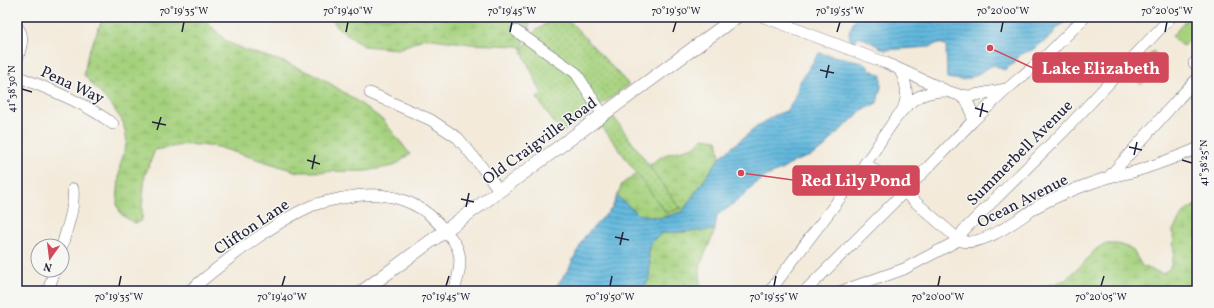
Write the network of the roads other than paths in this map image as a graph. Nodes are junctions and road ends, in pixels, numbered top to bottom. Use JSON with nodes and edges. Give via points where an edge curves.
{"nodes":[{"id":1,"x":736,"y":17,"type":"edge"},
{"id":2,"x":764,"y":17,"type":"edge"},
{"id":3,"x":1085,"y":17,"type":"edge"},
{"id":4,"x":1171,"y":17,"type":"edge"},
{"id":5,"x":17,"y":27,"type":"edge"},
{"id":6,"x":516,"y":31,"type":"dead end"},
{"id":7,"x":17,"y":60,"type":"edge"},
{"id":8,"x":899,"y":69,"type":"junction"},
{"id":9,"x":17,"y":76,"type":"edge"},
{"id":10,"x":1197,"y":78,"type":"edge"},
{"id":11,"x":1006,"y":89,"type":"junction"},
{"id":12,"x":947,"y":91,"type":"junction"},
{"id":13,"x":370,"y":93,"type":"dead end"},
{"id":14,"x":959,"y":95,"type":"junction"},
{"id":15,"x":903,"y":109,"type":"junction"},
{"id":16,"x":603,"y":114,"type":"junction"},
{"id":17,"x":972,"y":122,"type":"junction"},
{"id":18,"x":113,"y":124,"type":"dead end"},
{"id":19,"x":1197,"y":148,"type":"edge"},
{"id":20,"x":865,"y":164,"type":"junction"},
{"id":21,"x":1109,"y":177,"type":"junction"},
{"id":22,"x":73,"y":189,"type":"dead end"},
{"id":23,"x":499,"y":190,"type":"junction"},
{"id":24,"x":904,"y":192,"type":"junction"},
{"id":25,"x":445,"y":230,"type":"junction"},
{"id":26,"x":64,"y":238,"type":"edge"},
{"id":27,"x":959,"y":240,"type":"junction"},
{"id":28,"x":52,"y":278,"type":"edge"},
{"id":29,"x":873,"y":286,"type":"edge"},
{"id":30,"x":48,"y":291,"type":"edge"},
{"id":31,"x":189,"y":291,"type":"edge"},
{"id":32,"x":363,"y":291,"type":"edge"},
{"id":33,"x":454,"y":291,"type":"edge"},
{"id":34,"x":770,"y":291,"type":"edge"},
{"id":35,"x":805,"y":291,"type":"edge"},
{"id":36,"x":842,"y":291,"type":"edge"}],
"edges":[{"from":1,"to":16,"type":"street","name":"Old Craigville Road"},
{"from":2,"to":8,"type":"street"},
{"from":3,"to":11,"type":"street","via":[[1045,57]]},
{"from":4,"to":27,"type":"street","name":"Summerbell Avenue","via":[[1065,130],[963,231]]},
{"from":5,"to":7,"type":"street","via":[[22,34]]},
{"from":6,"to":16,"type":"street","via":[[576,73]]},
{"from":8,"to":12,"type":"street"},
{"from":8,"to":15,"type":"street","via":[[905,79],[906,97]]},
{"from":9,"to":18,"type":"street","name":"Pena Way","via":[[84,105]]},
{"from":10,"to":21,"type":"street"},
{"from":11,"to":14,"type":"street","via":[[970,96]]},
{"from":11,"to":17,"type":"street"},
{"from":12,"to":14,"type":"street"},
{"from":12,"to":15,"type":"street","via":[[924,94]]},
{"from":13,"to":23,"type":"street","via":[[431,120],[458,138]]},
{"from":14,"to":17,"type":"street","via":[[969,105]]},
{"from":15,"to":20,"type":"street"},
{"from":16,"to":23,"type":"street","name":"Old Craigville Road"},
{"from":17,"to":24,"type":"street"},
{"from":19,"to":21,"type":"street","name":"Ocean Avenue","via":[[1141,169]]},
{"from":20,"to":24,"type":"street"},
{"from":20,"to":34,"type":"street"},
{"from":21,"to":27,"type":"street","name":"Ocean Avenue","via":[[1062,194],[991,236],[973,242]]},
{"from":22,"to":26,"type":"street","via":[[73,207]]},
{"from":23,"to":25,"type":"street","name":"Old Craigville Road"},
{"from":24,"to":27,"type":"street"},
{"from":24,"to":35,"type":"street"},
{"from":25,"to":31,"type":"street","name":"Clifton Lane","via":[[418,207],[390,196],[365,195],[336,199],[312,205],[264,233]]},
{"from":25,"to":32,"type":"street","name":"Old Craigville Road"},
{"from":25,"to":33,"type":"street","name":"Clifton Lane","via":[[460,254],[461,263]]},
{"from":27,"to":29,"type":"street","name":"Ocean Avenue"},
{"from":28,"to":30,"type":"street"},
{"from":29,"to":36,"type":"street","name":"Ocean Avenue"}]}
